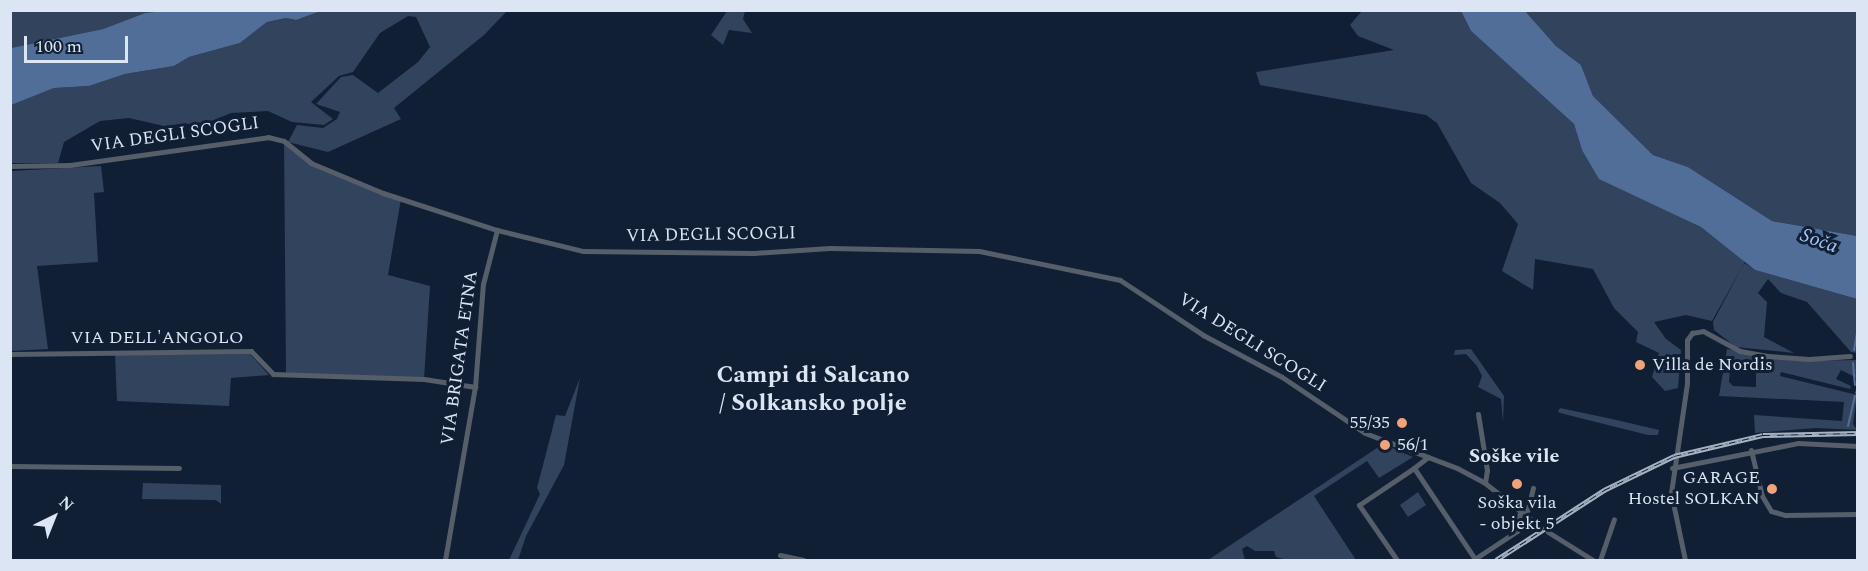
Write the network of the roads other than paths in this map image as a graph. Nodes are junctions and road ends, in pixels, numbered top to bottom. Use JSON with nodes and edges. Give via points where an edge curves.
{"nodes":[{"id":1,"x":10,"y":166,"type":"edge"},
{"id":2,"x":497,"y":230,"type":"junction"},
{"id":3,"x":10,"y":354,"type":"edge"},
{"id":4,"x":1850,"y":356,"type":"dead end"},
{"id":5,"x":475,"y":387,"type":"junction"},
{"id":6,"x":1478,"y":414,"type":"dead end"},
{"id":7,"x":1857,"y":446,"type":"edge"},
{"id":8,"x":1751,"y":450,"type":"junction"},
{"id":9,"x":1428,"y":457,"type":"junction"},
{"id":10,"x":10,"y":466,"type":"edge"},
{"id":11,"x":179,"y":468,"type":"dead end"},
{"id":12,"x":1414,"y":468,"type":"junction"},
{"id":13,"x":1672,"y":468,"type":"junction"},
{"id":14,"x":1485,"y":483,"type":"junction"},
{"id":15,"x":1533,"y":488,"type":"dead end"},
{"id":16,"x":1520,"y":512,"type":"junction"},
{"id":17,"x":1857,"y":514,"type":"edge"},
{"id":18,"x":1526,"y":516,"type":"junction"},
{"id":19,"x":1614,"y":519,"type":"dead end"},
{"id":20,"x":1538,"y":525,"type":"dead end"},
{"id":21,"x":1548,"y":532,"type":"dead end"},
{"id":22,"x":780,"y":555,"type":"dead end"},
{"id":23,"x":1474,"y":560,"type":"edge"},
{"id":24,"x":445,"y":561,"type":"edge"},
{"id":25,"x":803,"y":561,"type":"edge"},
{"id":26,"x":1397,"y":561,"type":"edge"},
{"id":27,"x":1593,"y":561,"type":"edge"},
{"id":28,"x":1600,"y":561,"type":"edge"},
{"id":29,"x":1685,"y":561,"type":"edge"}],
"edges":[{"from":1,"to":2,"type":"street","name":"VIA DEGLI SCOGLI","via":[[70,165],[268,137],[284,141],[311,163],[382,193]]},
{"from":2,"to":5,"type":"street","name":"VIA BRIGATA ETNA","via":[[483,284]]},
{"from":2,"to":9,"type":"street","name":"VIA DEGLI SCOGLI","via":[[583,251],[979,251],[1120,280],[1203,335],[1282,377],[1365,433]]},
{"from":3,"to":5,"type":"street","name":"VIA DELL'ANGOLO","via":[[251,351],[273,374],[424,379]]},
{"from":4,"to":13,"type":"street","via":[[1768,356],[1740,351],[1715,334],[1692,333],[1684,346],[1687,383]]},
{"from":5,"to":24,"type":"street","name":"VIA BRIGATA ETNA"},
{"from":6,"to":14,"type":"street","via":[[1487,470]]},
{"from":7,"to":8,"type":"street","via":[[1798,443]]},
{"from":8,"to":13,"type":"street"},
{"from":8,"to":17,"type":"street","via":[[1762,496],[1771,511],[1785,515]]},
{"from":9,"to":12,"type":"street"},
{"from":9,"to":14,"type":"street","name":"VIA DEGLI SCOGLI"},
{"from":10,"to":11,"type":"street"},
{"from":12,"to":23,"type":"street"},
{"from":12,"to":26,"type":"street","via":[[1359,505]]},
{"from":13,"to":29,"type":"street","via":[[1671,497]]},
{"from":14,"to":16,"type":"street","name":"VIA DEGLI SCOGLI"},
{"from":15,"to":18,"type":"street"},
{"from":16,"to":18,"type":"street","name":"VIA DEGLI SCOGLI"},
{"from":16,"to":23,"type":"street","via":[[1517,531]]},
{"from":18,"to":20,"type":"street","name":"VIA DEGLI SCOGLI"},
{"from":19,"to":28,"type":"street"},
{"from":21,"to":27,"type":"street"},
{"from":22,"to":25,"type":"street"}]}
